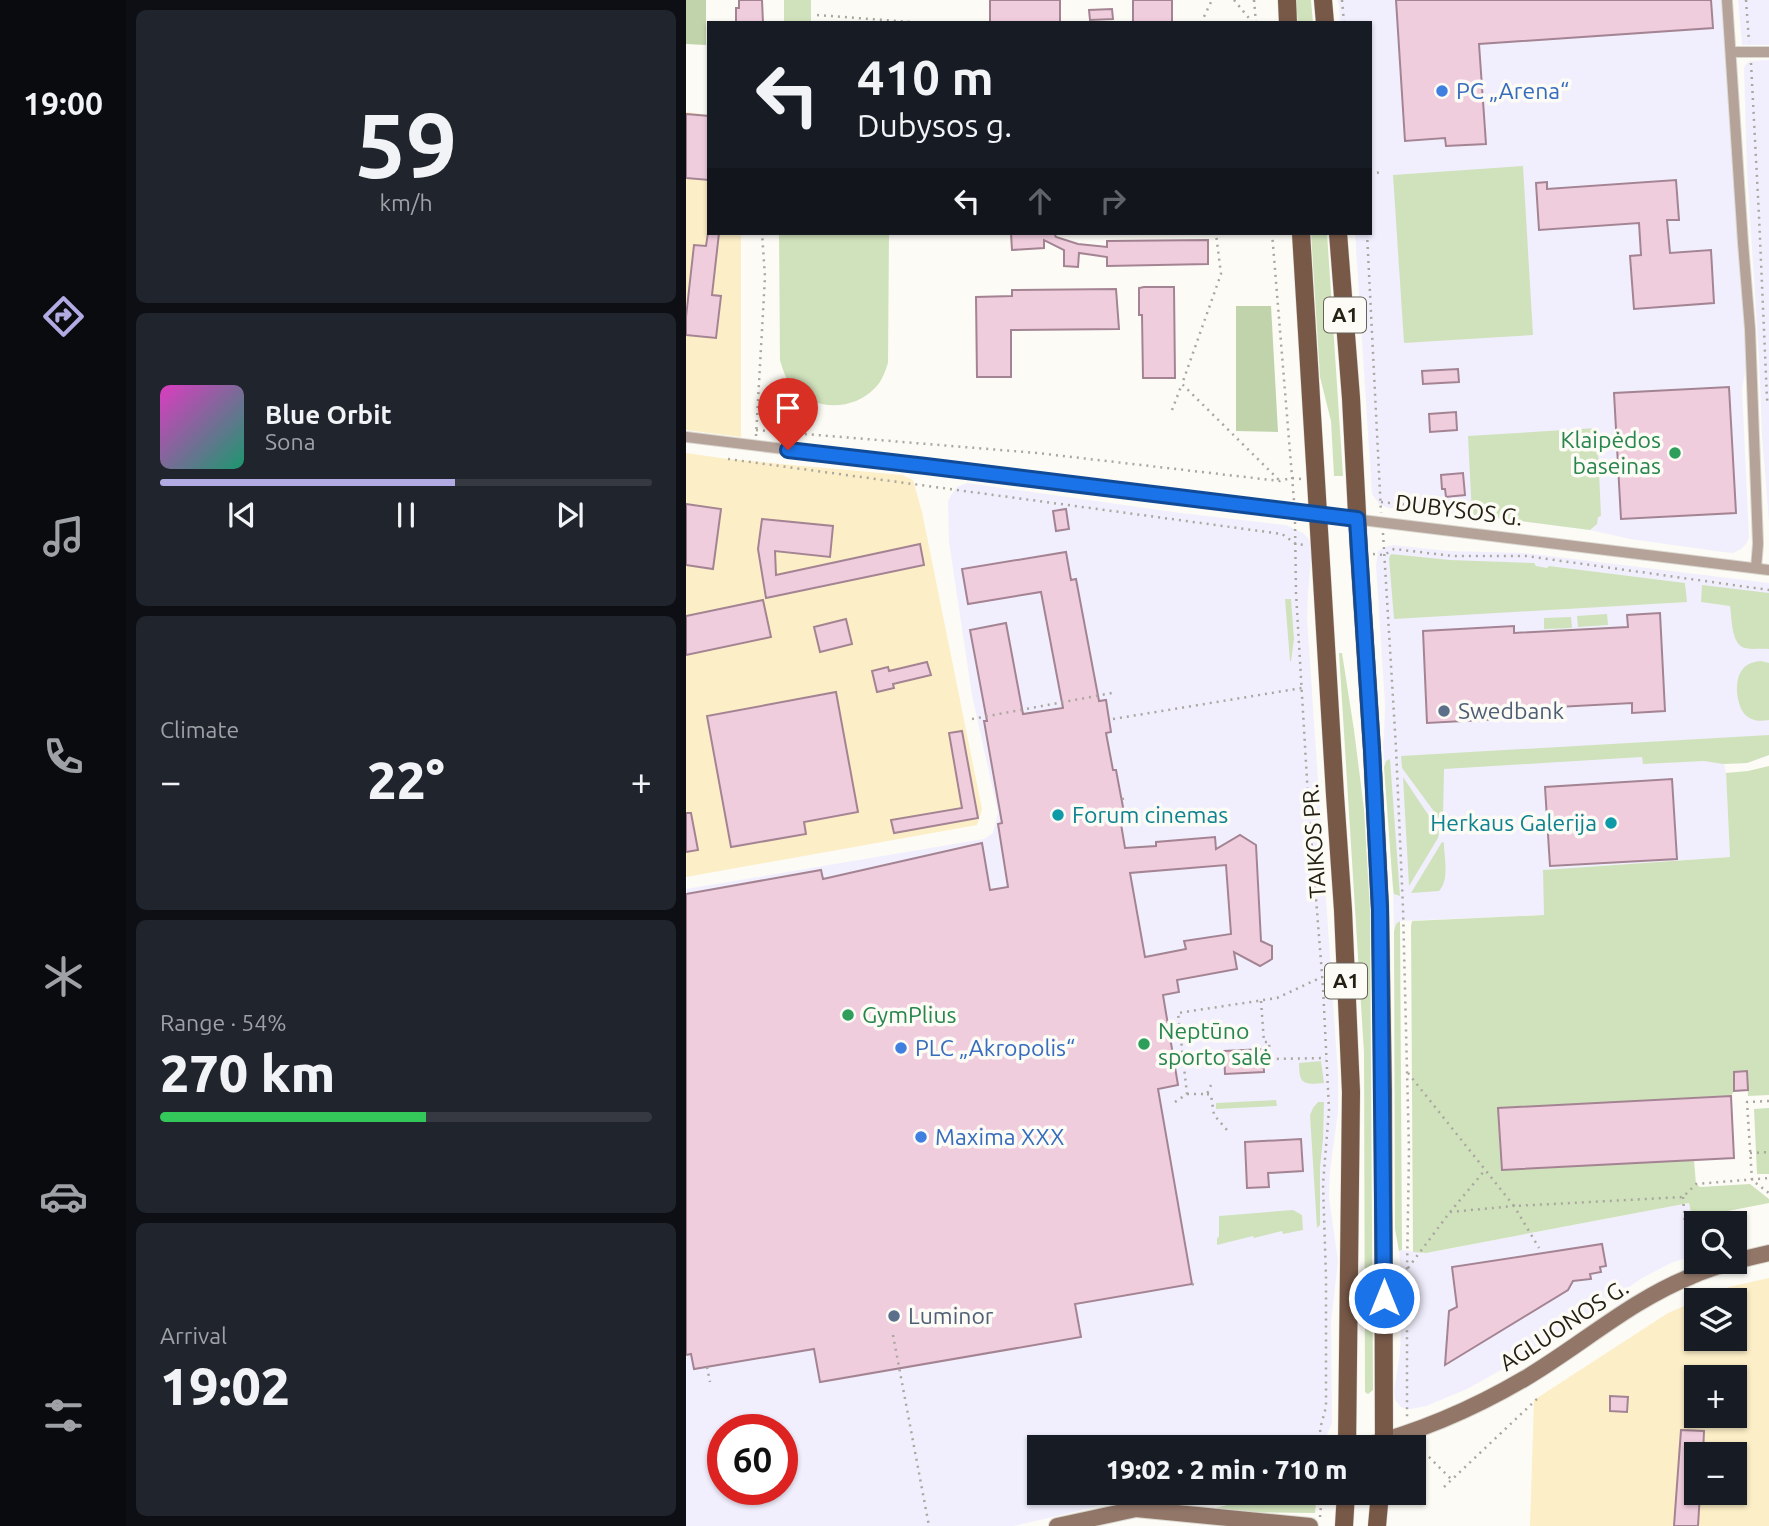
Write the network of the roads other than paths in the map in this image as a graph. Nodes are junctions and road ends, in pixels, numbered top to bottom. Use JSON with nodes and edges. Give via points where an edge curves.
{"nodes":[{"id":1,"x":1287,"y":0,"type":"edge"},
{"id":2,"x":1323,"y":0,"type":"edge"},
{"id":3,"x":1727,"y":0,"type":"edge"},
{"id":4,"x":1288,"y":21,"type":"edge"},
{"id":5,"x":1325,"y":21,"type":"edge"},
{"id":6,"x":1731,"y":52,"type":"junction"},
{"id":7,"x":1769,"y":52,"type":"edge"},
{"id":8,"x":1301,"y":235,"type":"edge"},
{"id":9,"x":1338,"y":235,"type":"edge"},
{"id":10,"x":686,"y":437,"type":"edge"},
{"id":11,"x":1319,"y":515,"type":"junction"},
{"id":12,"x":1357,"y":519,"type":"junction"},
{"id":13,"x":1756,"y":568,"type":"junction"},
{"id":14,"x":1769,"y":570,"type":"edge"},
{"id":15,"x":1769,"y":1253,"type":"edge"},
{"id":16,"x":1347,"y":1435,"type":"edge"},
{"id":17,"x":1385,"y":1435,"type":"edge"},
{"id":18,"x":1403,"y":1435,"type":"edge"},
{"id":19,"x":1147,"y":1505,"type":"edge"},
{"id":20,"x":1345,"y":1505,"type":"edge"},
{"id":21,"x":1379,"y":1505,"type":"edge"},
{"id":22,"x":1136,"y":1508,"type":"junction"},
{"id":23,"x":1057,"y":1526,"type":"edge"},
{"id":24,"x":1310,"y":1526,"type":"edge"},
{"id":25,"x":1344,"y":1526,"type":"edge"},
{"id":26,"x":1377,"y":1526,"type":"edge"}],
"edges":[{"from":1,"to":4,"type":"main road"},
{"from":2,"to":5,"type":"main road"},
{"from":3,"to":6,"type":"street"},
{"from":6,"to":7,"type":"street"},
{"from":6,"to":13,"type":"street","via":[[1750,329]]},
{"from":8,"to":11,"type":"main road","name":"TAIKOS PR.","number":"A1"},
{"from":9,"to":12,"type":"main road","number":"A1"},
{"from":10,"to":11,"type":"street","name":"DUBYSOS G."},
{"from":11,"to":12,"type":"street","name":"DUBYSOS G."},
{"from":11,"to":16,"type":"main road","name":"TAIKOS PR.","number":"A1","via":[[1351,1092]]},
{"from":12,"to":13,"type":"street","name":"DUBYSOS G."},
{"from":12,"to":17,"type":"main road","number":"A1","via":[[1380,909]]},
{"from":13,"to":14,"type":"street","name":"DUBYSOS G."},
{"from":15,"to":18,"type":"main road","name":"AGLUONOS G.","via":[[1716,1267],[1664,1289],[1522,1380]]},
{"from":19,"to":22,"type":"main road"},
{"from":20,"to":25,"type":"main road"},
{"from":21,"to":26,"type":"main road"},
{"from":22,"to":23,"type":"main road"},
{"from":22,"to":24,"type":"main road"}]}
